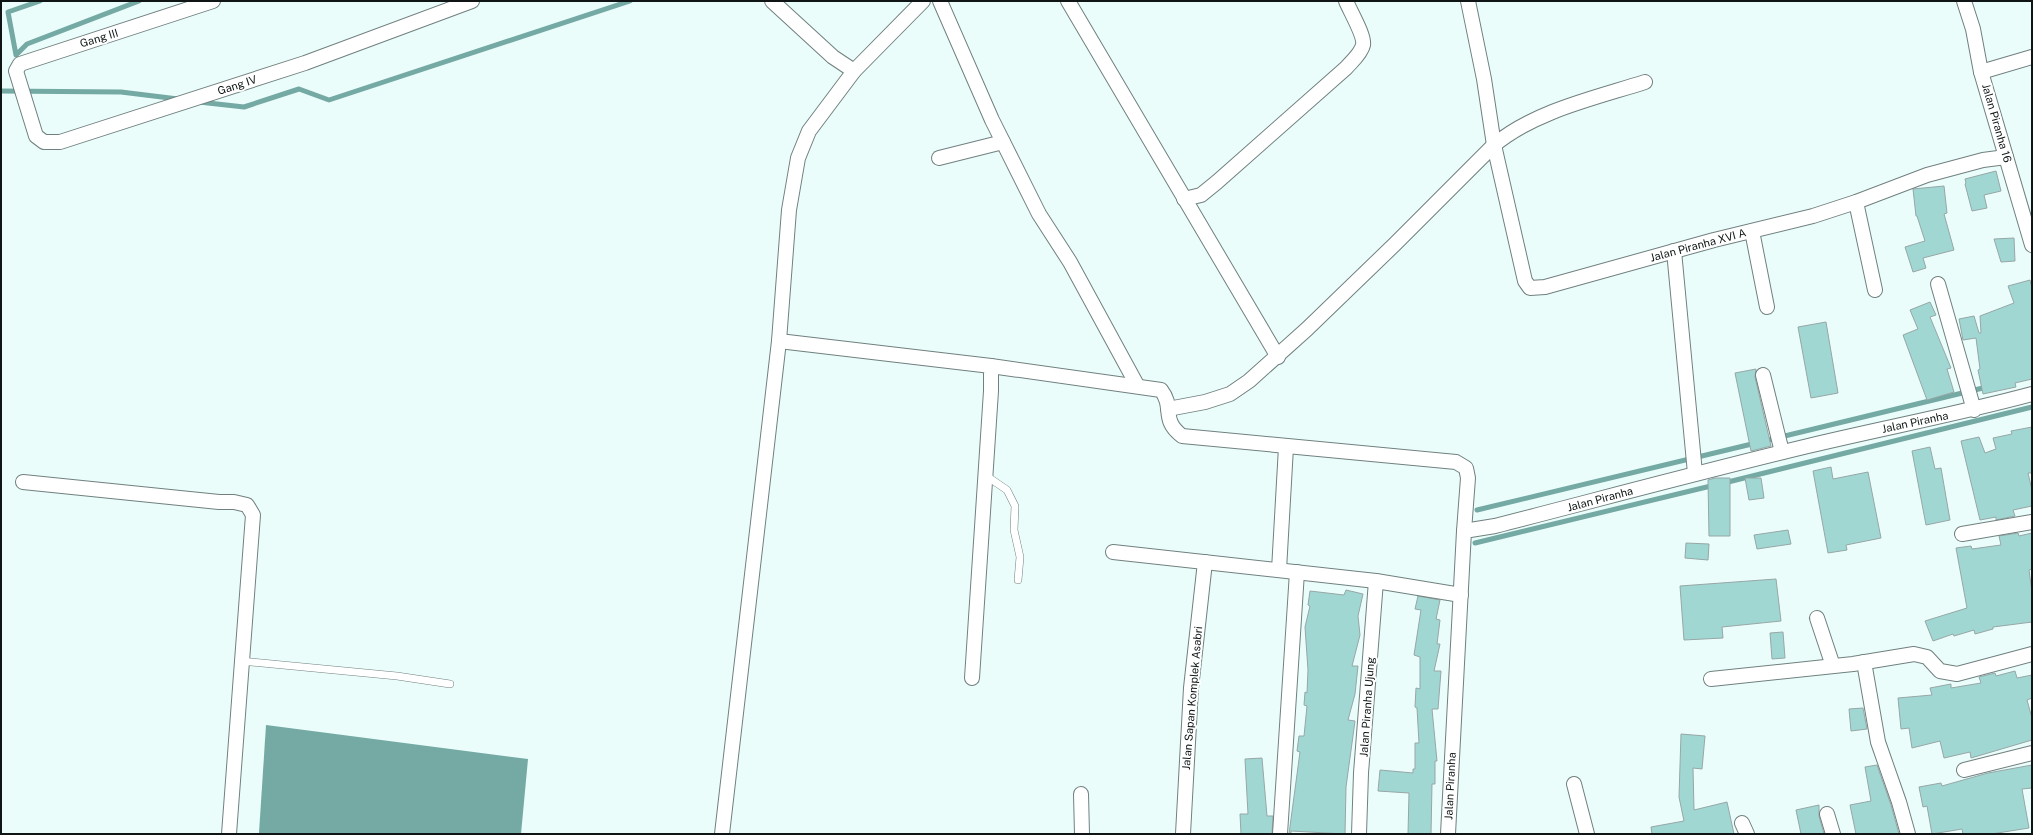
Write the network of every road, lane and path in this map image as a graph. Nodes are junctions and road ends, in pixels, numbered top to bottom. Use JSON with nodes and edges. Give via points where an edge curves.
{"nodes":[{"id":1,"x":213,"y":1,"type":"edge"},
{"id":2,"x":472,"y":1,"type":"edge"},
{"id":3,"x":772,"y":1,"type":"edge"},
{"id":4,"x":923,"y":1,"type":"edge"},
{"id":5,"x":940,"y":1,"type":"edge"},
{"id":6,"x":1068,"y":1,"type":"edge"},
{"id":7,"x":1346,"y":1,"type":"edge"},
{"id":8,"x":1468,"y":1,"type":"edge"},
{"id":9,"x":1964,"y":1,"type":"edge"},
{"id":10,"x":2032,"y":57,"type":"edge"},
{"id":11,"x":854,"y":71,"type":"junction"},
{"id":12,"x":1981,"y":72,"type":"junction"},
{"id":13,"x":1645,"y":82,"type":"dead end"},
{"id":14,"x":24,"y":100,"type":"joint"},
{"id":15,"x":1003,"y":142,"type":"junction"},
{"id":16,"x":1494,"y":145,"type":"junction"},
{"id":17,"x":2006,"y":157,"type":"junction"},
{"id":18,"x":939,"y":158,"type":"dead end"},
{"id":19,"x":1184,"y":199,"type":"junction"},
{"id":20,"x":1856,"y":202,"type":"junction"},
{"id":21,"x":1752,"y":231,"type":"junction"},
{"id":22,"x":2032,"y":245,"type":"edge"},
{"id":23,"x":1674,"y":251,"type":"junction"},
{"id":24,"x":1938,"y":284,"type":"dead end"},
{"id":25,"x":1875,"y":290,"type":"dead end"},
{"id":26,"x":1767,"y":307,"type":"dead end"},
{"id":27,"x":779,"y":341,"type":"junction"},
{"id":28,"x":1278,"y":357,"type":"junction"},
{"id":29,"x":991,"y":366,"type":"junction"},
{"id":30,"x":1763,"y":375,"type":"dead end"},
{"id":31,"x":1137,"y":386,"type":"junction"},
{"id":32,"x":2032,"y":394,"type":"edge"},
{"id":33,"x":1168,"y":409,"type":"junction"},
{"id":34,"x":1974,"y":410,"type":"junction"},
{"id":35,"x":1286,"y":447,"type":"junction"},
{"id":36,"x":1782,"y":452,"type":"junction"},
{"id":37,"x":1695,"y":473,"type":"junction"},
{"id":38,"x":985,"y":475,"type":"junction"},
{"id":39,"x":23,"y":482,"type":"dead end"},
{"id":40,"x":2032,"y":522,"type":"edge"},
{"id":41,"x":1464,"y":531,"type":"junction"},
{"id":42,"x":1962,"y":534,"type":"dead end"},
{"id":43,"x":1112,"y":552,"type":"dead end"},
{"id":44,"x":1205,"y":562,"type":"junction"},
{"id":45,"x":1279,"y":570,"type":"junction"},
{"id":46,"x":1298,"y":572,"type":"junction"},
{"id":47,"x":1018,"y":580,"type":"dead end"},
{"id":48,"x":1376,"y":581,"type":"junction"},
{"id":49,"x":1461,"y":595,"type":"junction"},
{"id":50,"x":1817,"y":618,"type":"dead end"},
{"id":51,"x":2032,"y":654,"type":"edge"},
{"id":52,"x":241,"y":661,"type":"junction"},
{"id":53,"x":1864,"y":662,"type":"junction"},
{"id":54,"x":1833,"y":666,"type":"junction"},
{"id":55,"x":972,"y":678,"type":"dead end"},
{"id":56,"x":1712,"y":679,"type":"dead end"},
{"id":57,"x":450,"y":684,"type":"dead end"},
{"id":58,"x":2032,"y":754,"type":"edge"},
{"id":59,"x":1964,"y":770,"type":"dead end"},
{"id":60,"x":1574,"y":784,"type":"dead end"},
{"id":61,"x":1081,"y":794,"type":"dead end"},
{"id":62,"x":1827,"y":814,"type":"dead end"},
{"id":63,"x":229,"y":834,"type":"edge"},
{"id":64,"x":722,"y":834,"type":"edge"},
{"id":65,"x":1082,"y":834,"type":"edge"},
{"id":66,"x":1183,"y":834,"type":"edge"},
{"id":67,"x":1280,"y":834,"type":"edge"},
{"id":68,"x":1359,"y":834,"type":"edge"},
{"id":69,"x":1448,"y":834,"type":"edge"},
{"id":70,"x":1587,"y":834,"type":"edge"},
{"id":71,"x":1833,"y":834,"type":"edge"},
{"id":72,"x":1908,"y":834,"type":"edge"}],
"edges":[{"from":1,"to":14,"type":"street","name":"Gang III","via":[[20,64],[16,71]]},
{"from":2,"to":14,"type":"street","name":"Gang IV","via":[[305,63],[60,142],[44,142],[36,136]]},
{"from":3,"to":11,"type":"street","via":[[833,57]]},
{"from":4,"to":11,"type":"street"},
{"from":5,"to":15,"type":"street"},
{"from":6,"to":19,"type":"street"},
{"from":7,"to":19,"type":"street","via":[[1362,37],[1360,51],[1346,68],[1217,182],[1201,195]]},
{"from":8,"to":16,"type":"street"},
{"from":9,"to":12,"type":"street","name":"Jalan Piranha 16","via":[[1973,29]]},
{"from":10,"to":12,"type":"street"},
{"from":11,"to":27,"type":"street","via":[[809,131],[798,158],[789,210]]},
{"from":12,"to":17,"type":"street","name":"Jalan Piranha 16"},
{"from":13,"to":16,"type":"street","via":[[1580,102],[1534,120],[1510,132]]},
{"from":15,"to":18,"type":"street"},
{"from":15,"to":31,"type":"street","via":[[1039,214],[1070,262]]},
{"from":16,"to":23,"type":"street","name":"Jalan Piranha XVI A","via":[[1524,280],[1530,288],[1546,287]]},
{"from":16,"to":28,"type":"street"},
{"from":17,"to":20,"type":"street","name":"Jalan Piranha XVI A","via":[[1982,160],[1927,175]]},
{"from":17,"to":22,"type":"street","name":"Jalan Piranha 16"},
{"from":19,"to":28,"type":"street"},
{"from":20,"to":21,"type":"street","name":"Jalan Piranha XVI A","via":[[1814,216]]},
{"from":20,"to":25,"type":"street"},
{"from":21,"to":23,"type":"street","name":"Jalan Piranha XVI A"},
{"from":21,"to":26,"type":"street"},
{"from":23,"to":37,"type":"street"},
{"from":24,"to":34,"type":"street"},
{"from":27,"to":29,"type":"street"},
{"from":27,"to":64,"type":"street"},
{"from":28,"to":33,"type":"street","via":[[1230,394]]},
{"from":29,"to":31,"type":"street"},
{"from":29,"to":38,"type":"street"},
{"from":30,"to":36,"type":"street"},
{"from":31,"to":33,"type":"street","via":[[1161,390],[1167,398]]},
{"from":32,"to":34,"type":"street","name":"Jalan Piranha"},
{"from":33,"to":35,"type":"street","via":[[1172,428],[1182,436]]},
{"from":34,"to":36,"type":"street","name":"Jalan Piranha"},
{"from":35,"to":41,"type":"street","via":[[1456,462],[1466,468],[1468,478]]},
{"from":35,"to":45,"type":"street"},
{"from":36,"to":37,"type":"street","name":"Jalan Piranha"},
{"from":37,"to":41,"type":"street","name":"Jalan Piranha","via":[[1495,526]]},
{"from":38,"to":47,"type":"lane","via":[[1007,490],[1015,506],[1014,530],[1020,558]]},
{"from":38,"to":55,"type":"street"},
{"from":39,"to":52,"type":"street","via":[[247,505],[253,515]]},
{"from":40,"to":42,"type":"street"},
{"from":41,"to":49,"type":"street","name":"Jalan Piranha"},
{"from":43,"to":44,"type":"street"},
{"from":44,"to":45,"type":"street"},
{"from":44,"to":66,"type":"street","name":"Jalan Sapan Komplek Asabri","via":[[1191,688]]},
{"from":45,"to":46,"type":"street"},
{"from":46,"to":48,"type":"street"},
{"from":46,"to":67,"type":"street"},
{"from":48,"to":49,"type":"street"},
{"from":48,"to":68,"type":"street","name":"Jalan Piranha Ujung","via":[[1361,773]]},
{"from":49,"to":69,"type":"street","name":"Jalan Piranha"},
{"from":50,"to":54,"type":"street"},
{"from":51,"to":53,"type":"street","via":[[1950,674],[1940,671],[1921,654]]},
{"from":52,"to":57,"type":"lane","via":[[397,676]]},
{"from":52,"to":63,"type":"street"},
{"from":53,"to":54,"type":"street"},
{"from":53,"to":72,"type":"street","via":[[1878,742]]},
{"from":54,"to":56,"type":"street"},
{"from":58,"to":59,"type":"street"},
{"from":60,"to":70,"type":"street"},
{"from":61,"to":65,"type":"street"},
{"from":62,"to":71,"type":"street"}]}
